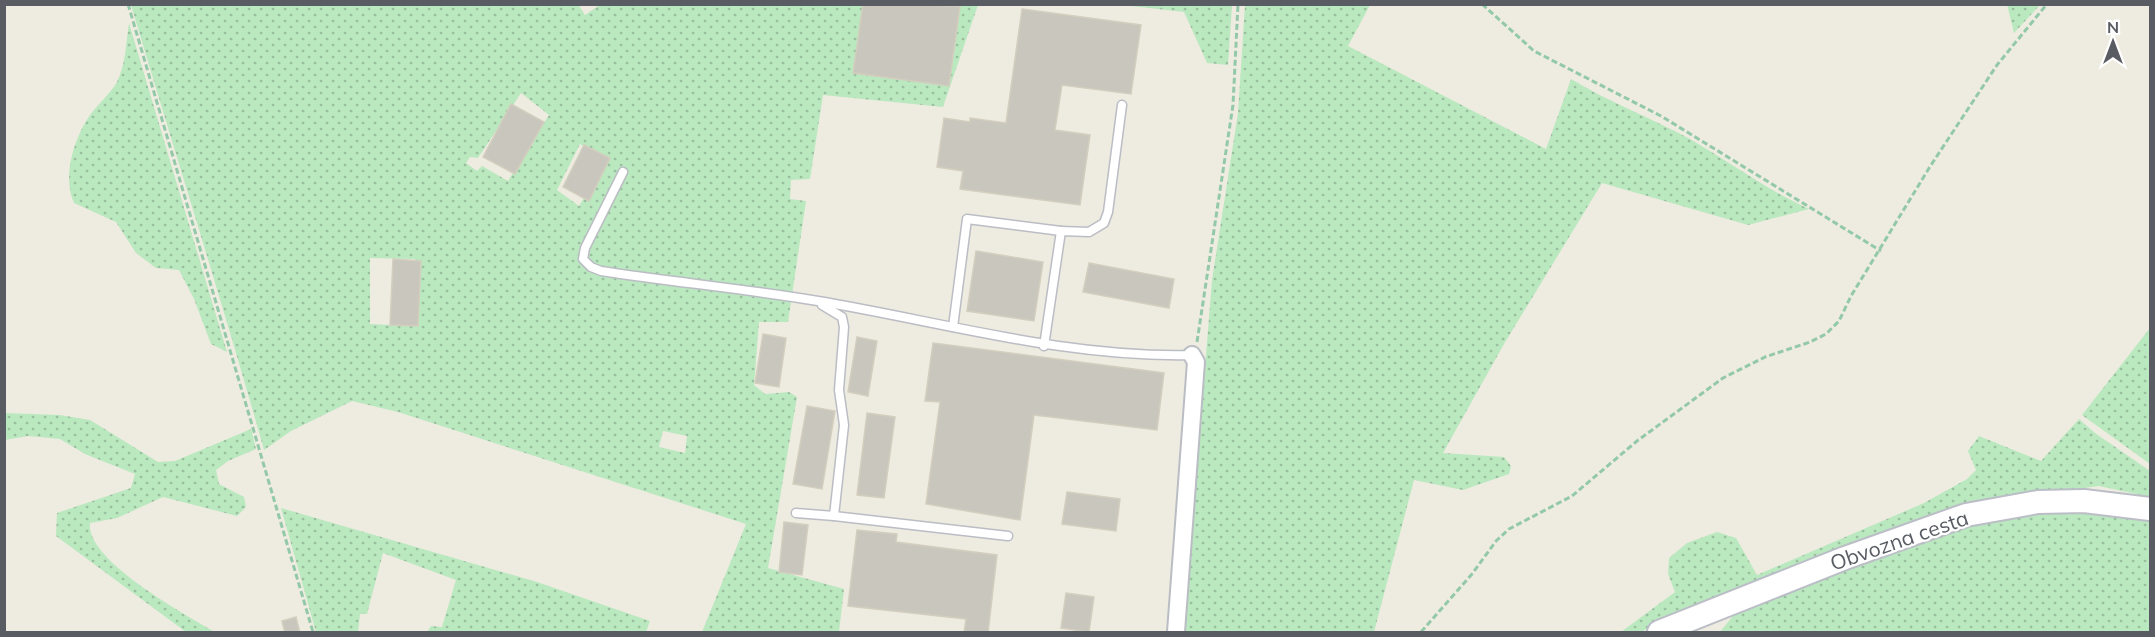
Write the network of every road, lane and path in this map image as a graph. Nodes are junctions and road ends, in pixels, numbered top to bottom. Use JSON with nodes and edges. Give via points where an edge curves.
{"nodes":[{"id":1,"x":128,"y":4,"type":"edge"},
{"id":2,"x":1238,"y":4,"type":"edge"},
{"id":3,"x":1482,"y":4,"type":"edge"},
{"id":4,"x":2047,"y":4,"type":"edge"},
{"id":5,"x":1122,"y":105,"type":"dead end"},
{"id":6,"x":623,"y":172,"type":"dead end"},
{"id":7,"x":1061,"y":231,"type":"junction"},
{"id":8,"x":1881,"y":251,"type":"junction"},
{"id":9,"x":817,"y":301,"type":"junction"},
{"id":10,"x":953,"y":327,"type":"junction"},
{"id":11,"x":1044,"y":346,"type":"junction"},
{"id":12,"x":1194,"y":356,"type":"junction"},
{"id":13,"x":2151,"y":509,"type":"edge"},
{"id":14,"x":796,"y":513,"type":"dead end"},
{"id":15,"x":834,"y":516,"type":"junction"},
{"id":16,"x":1008,"y":536,"type":"dead end"},
{"id":17,"x":313,"y":633,"type":"edge"},
{"id":18,"x":1176,"y":633,"type":"edge"},
{"id":19,"x":1421,"y":633,"type":"edge"},
{"id":20,"x":1659,"y":633,"type":"edge"}],
"edges":[{"from":1,"to":17,"type":"path"},
{"from":2,"to":12,"type":"path","via":[[1233,105]]},
{"from":3,"to":8,"type":"path","via":[[1534,51],[1660,116]]},
{"from":4,"to":8,"type":"path","via":[[1997,65],[1931,165]]},
{"from":5,"to":7,"type":"lane","via":[[1104,224],[1089,232]]},
{"from":6,"to":9,"type":"lane","via":[[585,248],[583,259],[591,267],[689,285]]},
{"from":7,"to":10,"type":"lane","via":[[967,219]]},
{"from":7,"to":11,"type":"lane"},
{"from":8,"to":19,"type":"path","via":[[1839,321],[1826,334],[1723,378],[1637,441],[1572,496],[1509,529]]},
{"from":9,"to":10,"type":"lane"},
{"from":9,"to":15,"type":"lane","via":[[842,318],[844,327],[839,390],[844,424]]},
{"from":10,"to":11,"type":"lane"},
{"from":11,"to":12,"type":"lane"},
{"from":12,"to":18,"type":"street"},
{"from":13,"to":20,"type":"street","name":"Obvozna cesta","via":[[2084,501],[2038,502],[1966,515],[1845,558]]},
{"from":14,"to":15,"type":"lane"},
{"from":15,"to":16,"type":"lane"}]}
